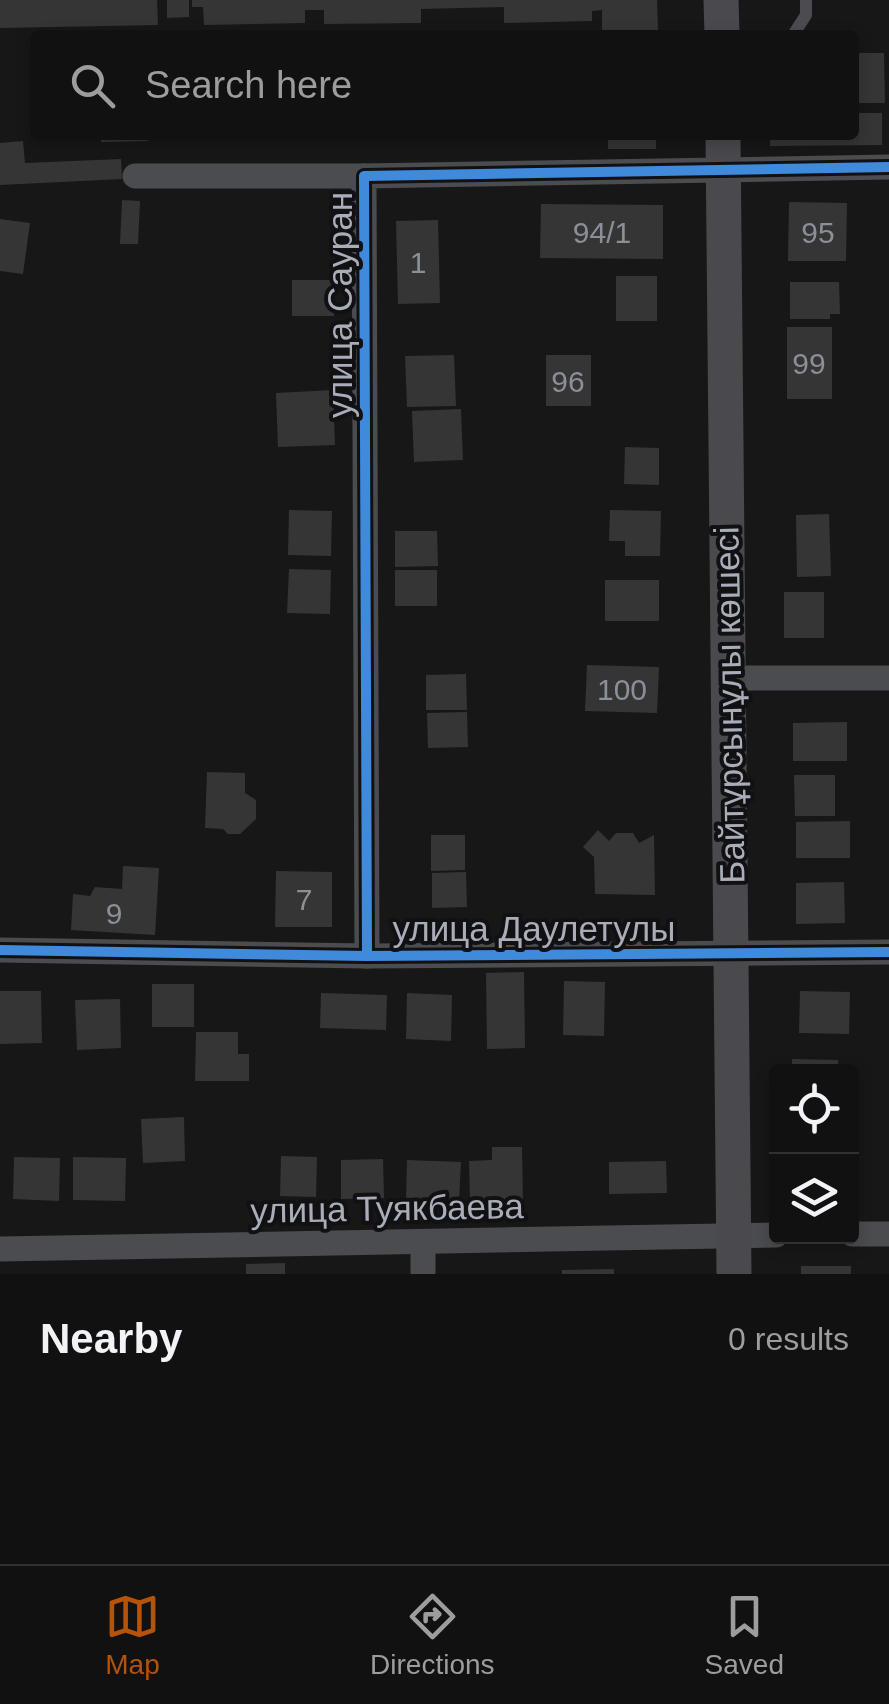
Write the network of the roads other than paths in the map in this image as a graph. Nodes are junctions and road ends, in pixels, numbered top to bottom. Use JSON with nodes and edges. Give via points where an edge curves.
{"nodes":[{"id":1,"x":721,"y":0,"type":"edge"},
{"id":2,"x":806,"y":0,"type":"edge"},
{"id":3,"x":722,"y":30,"type":"edge"},
{"id":4,"x":796,"y":30,"type":"edge"},
{"id":5,"x":723,"y":151,"type":"edge"},
{"id":6,"x":889,"y":168,"type":"edge"},
{"id":7,"x":135,"y":176,"type":"dead end"},
{"id":8,"x":364,"y":176,"type":"junction"},
{"id":9,"x":728,"y":678,"type":"junction"},
{"id":10,"x":889,"y":678,"type":"edge"},
{"id":11,"x":0,"y":950,"type":"edge"},
{"id":12,"x":889,"y":952,"type":"edge"},
{"id":13,"x":731,"y":954,"type":"junction"},
{"id":14,"x":367,"y":956,"type":"junction"},
{"id":15,"x":859,"y":1234,"type":"edge"},
{"id":16,"x":889,"y":1234,"type":"edge"},
{"id":17,"x":734,"y":1236,"type":"junction"},
{"id":18,"x":769,"y":1236,"type":"edge"},
{"id":19,"x":423,"y":1242,"type":"junction"},
{"id":20,"x":0,"y":1250,"type":"edge"},
{"id":21,"x":160,"y":1261,"type":"edge"},
{"id":22,"x":424,"y":1274,"type":"edge"},
{"id":23,"x":734,"y":1274,"type":"edge"}],
"edges":[{"from":1,"to":3,"type":"main road"},
{"from":2,"to":4,"type":"lane"},
{"from":5,"to":6,"type":"street","name":"улица Сауран"},
{"from":5,"to":8,"type":"street","name":"улица Сауран"},
{"from":5,"to":9,"type":"main road","name":"Байтұрсынұлы көшесі"},
{"from":7,"to":8,"type":"street"},
{"from":8,"to":14,"type":"street","name":"улица Сауран"},
{"from":9,"to":10,"type":"street"},
{"from":9,"to":13,"type":"main road","name":"Байтұрсынұлы көшесі"},
{"from":11,"to":14,"type":"street","name":"улица Даулетулы"},
{"from":12,"to":13,"type":"street","name":"улица Даулетулы"},
{"from":13,"to":14,"type":"street","name":"улица Даулетулы"},
{"from":13,"to":17,"type":"main road","name":"Байтұрсынұлы көшесі"},
{"from":15,"to":16,"type":"street"},
{"from":17,"to":18,"type":"street","name":"улица Туякбаева"},
{"from":17,"to":19,"type":"street","name":"улица Туякбаева"},
{"from":17,"to":23,"type":"main road","name":"Байтұрсынұлы көшесі"},
{"from":19,"to":21,"type":"street","name":"улица Туякбаева"},
{"from":19,"to":22,"type":"street"},
{"from":20,"to":21,"type":"street","name":"улица Туякбаева"}]}
